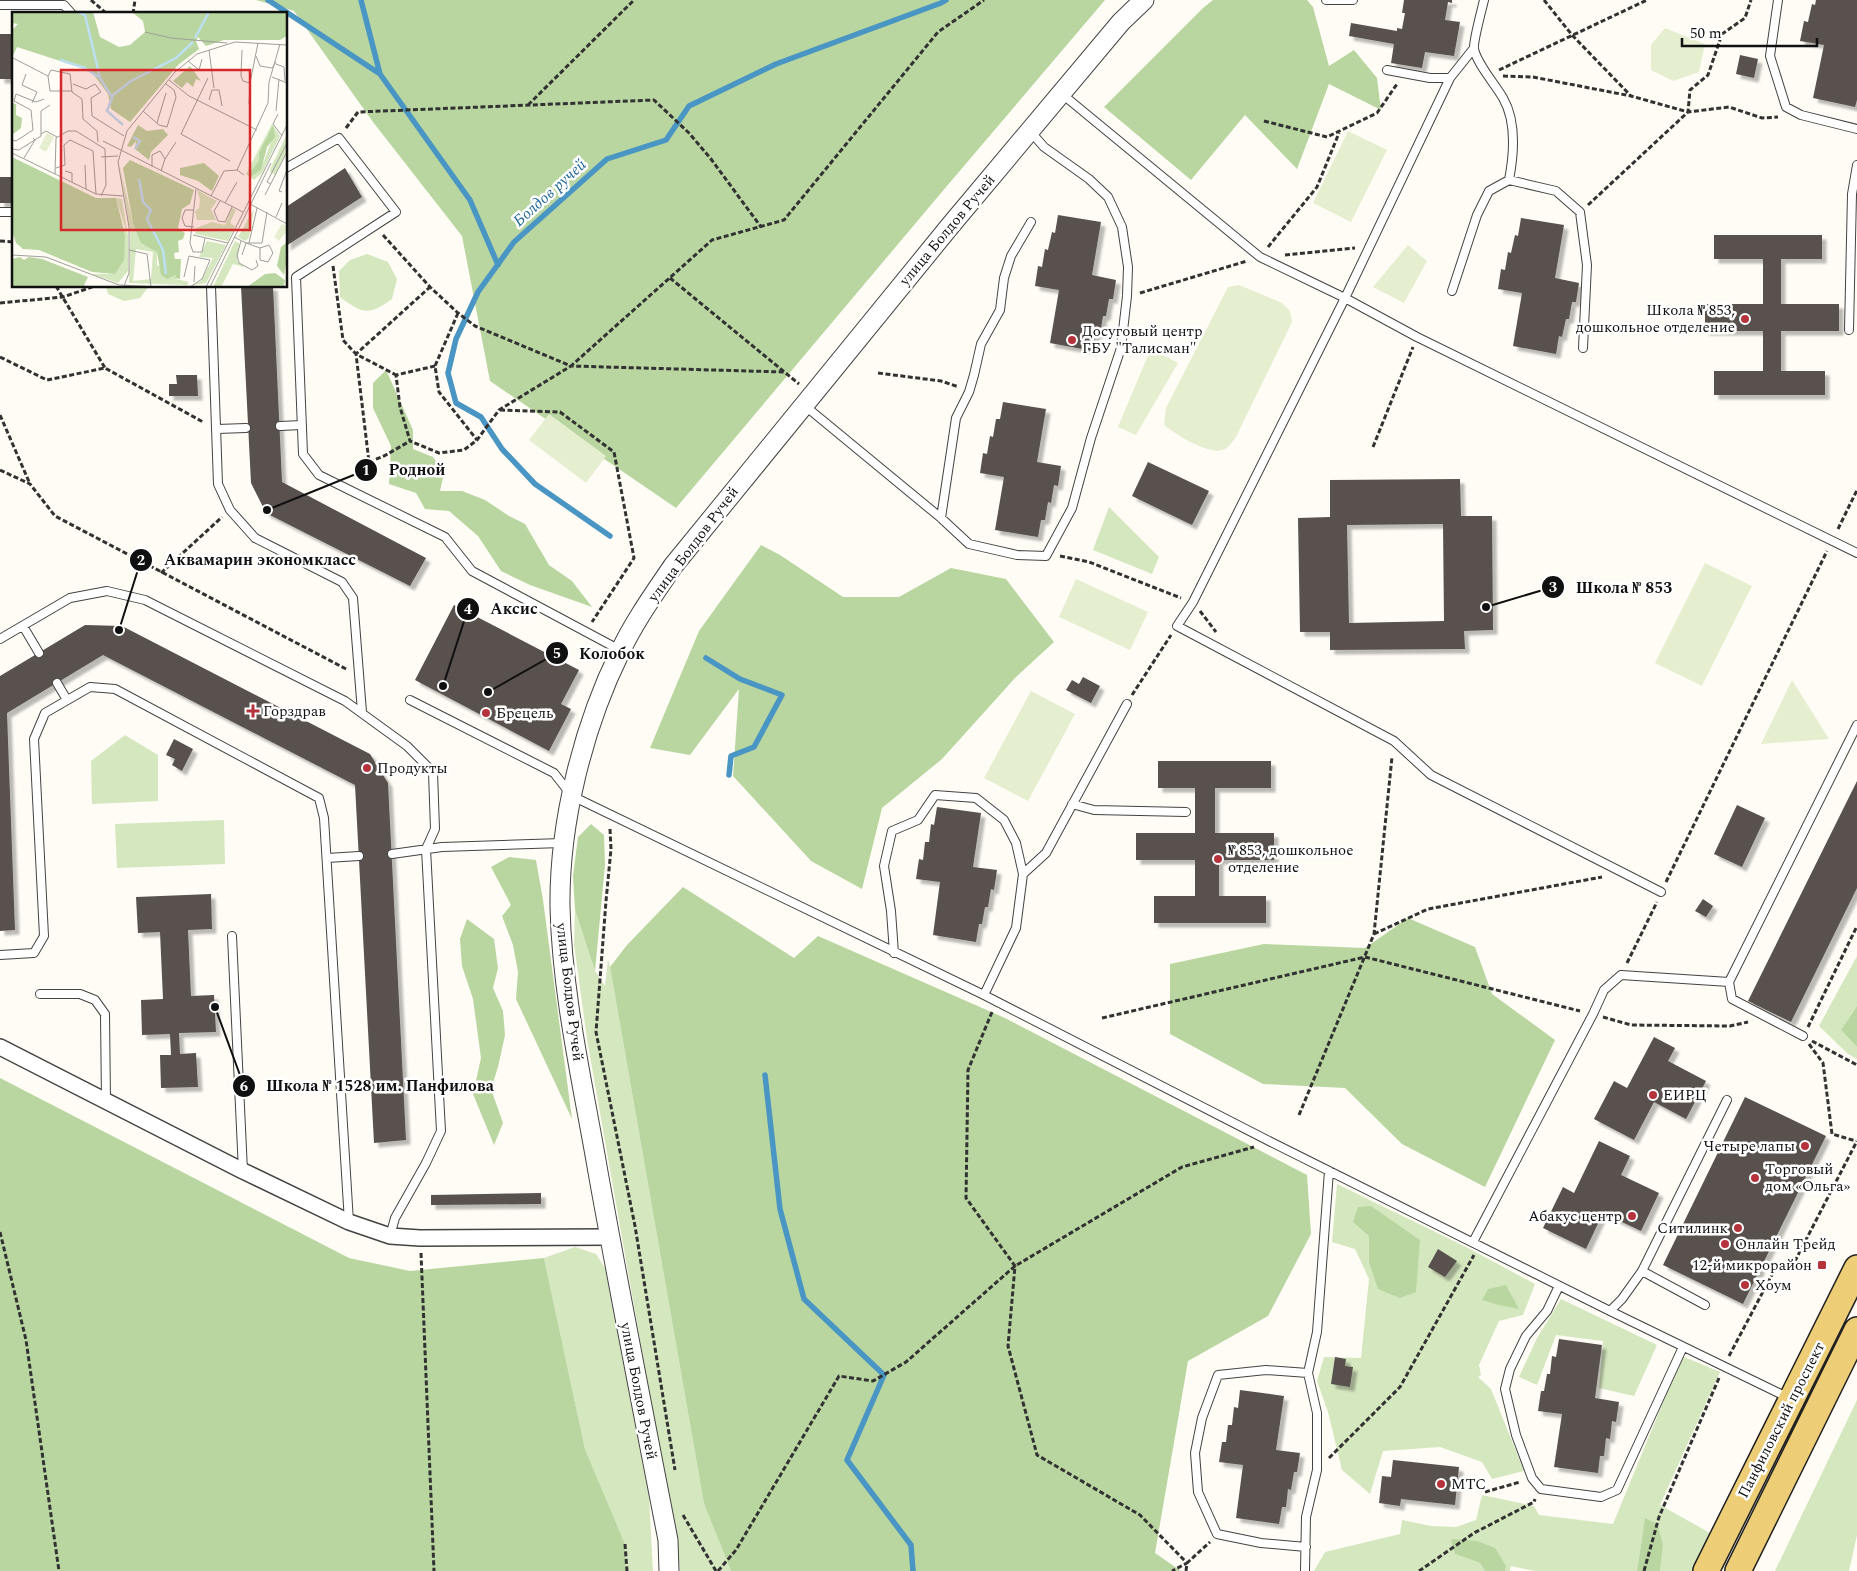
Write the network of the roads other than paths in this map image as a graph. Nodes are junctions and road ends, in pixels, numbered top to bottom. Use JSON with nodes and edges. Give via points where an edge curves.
{"nodes":[{"id":1,"x":1144,"y":0,"type":"edge"},
{"id":2,"x":1326,"y":0,"type":"edge"},
{"id":3,"x":1353,"y":0,"type":"edge"},
{"id":4,"x":1484,"y":0,"type":"edge"},
{"id":5,"x":1778,"y":0,"type":"edge"},
{"id":6,"x":0,"y":5,"type":"edge"},
{"id":7,"x":70,"y":12,"type":"edge"},
{"id":8,"x":1474,"y":48,"type":"junction"},
{"id":9,"x":1387,"y":70,"type":"dead end"},
{"id":10,"x":1450,"y":78,"type":"junction"},
{"id":11,"x":1061,"y":94,"type":"junction"},
{"id":12,"x":1857,"y":129,"type":"edge"},
{"id":13,"x":1030,"y":131,"type":"junction"},
{"id":14,"x":1857,"y":165,"type":"edge"},
{"id":15,"x":288,"y":167,"type":"edge"},
{"id":16,"x":1509,"y":180,"type":"junction"},
{"id":17,"x":1031,"y":222,"type":"dead end"},
{"id":18,"x":210,"y":288,"type":"edge"},
{"id":19,"x":1452,"y":291,"type":"dead end"},
{"id":20,"x":1345,"y":298,"type":"junction"},
{"id":21,"x":1849,"y":330,"type":"dead end"},
{"id":22,"x":1583,"y":348,"type":"dead end"},
{"id":23,"x":808,"y":400,"type":"junction"},
{"id":24,"x":302,"y":425,"type":"junction"},
{"id":25,"x":280,"y":426,"type":"dead end"},
{"id":26,"x":246,"y":428,"type":"dead end"},
{"id":27,"x":217,"y":429,"type":"junction"},
{"id":28,"x":941,"y":518,"type":"junction"},
{"id":29,"x":1857,"y":553,"type":"edge"},
{"id":30,"x":22,"y":626,"type":"junction"},
{"id":31,"x":0,"y":639,"type":"edge"},
{"id":32,"x":620,"y":650,"type":"junction"},
{"id":33,"x":39,"y":653,"type":"dead end"},
{"id":34,"x":57,"y":683,"type":"dead end"},
{"id":35,"x":67,"y":700,"type":"junction"},
{"id":36,"x":410,"y":700,"type":"dead end"},
{"id":37,"x":1127,"y":704,"type":"road end"},
{"id":38,"x":362,"y":712,"type":"junction"},
{"id":39,"x":1857,"y":725,"type":"edge"},
{"id":40,"x":572,"y":796,"type":"junction"},
{"id":41,"x":1072,"y":804,"type":"junction"},
{"id":42,"x":1186,"y":812,"type":"dead end"},
{"id":43,"x":564,"y":843,"type":"junction"},
{"id":44,"x":426,"y":849,"type":"junction"},
{"id":45,"x":392,"y":854,"type":"dead end"},
{"id":46,"x":359,"y":856,"type":"dead end"},
{"id":47,"x":327,"y":858,"type":"junction"},
{"id":48,"x":1023,"y":874,"type":"junction"},
{"id":49,"x":1661,"y":892,"type":"road end"},
{"id":50,"x":232,"y":936,"type":"dead end"},
{"id":51,"x":894,"y":953,"type":"junction"},
{"id":52,"x":0,"y":955,"type":"edge"},
{"id":53,"x":1728,"y":982,"type":"junction"},
{"id":54,"x":40,"y":994,"type":"dead end"},
{"id":55,"x":984,"y":995,"type":"junction"},
{"id":56,"x":1803,"y":1036,"type":"road end"},
{"id":57,"x":0,"y":1047,"type":"edge"},
{"id":58,"x":1727,"y":1100,"type":"dead end"},
{"id":59,"x":106,"y":1101,"type":"junction"},
{"id":60,"x":243,"y":1171,"type":"junction"},
{"id":61,"x":1329,"y":1171,"type":"junction"},
{"id":62,"x":349,"y":1222,"type":"junction"},
{"id":63,"x":390,"y":1236,"type":"junction"},
{"id":64,"x":610,"y":1237,"type":"junction"},
{"id":65,"x":1476,"y":1244,"type":"junction"},
{"id":66,"x":1857,"y":1268,"type":"edge"},
{"id":67,"x":1642,"y":1271,"type":"junction"},
{"id":68,"x":1559,"y":1286,"type":"junction"},
{"id":69,"x":1705,"y":1305,"type":"dead end"},
{"id":70,"x":1610,"y":1311,"type":"junction"},
{"id":71,"x":1857,"y":1330,"type":"edge"},
{"id":72,"x":1683,"y":1346,"type":"junction"},
{"id":73,"x":1308,"y":1373,"type":"junction"},
{"id":74,"x":1791,"y":1399,"type":"junction"},
{"id":75,"x":1306,"y":1547,"type":"junction"},
{"id":76,"x":669,"y":1571,"type":"edge"},
{"id":77,"x":1305,"y":1571,"type":"edge"},
{"id":78,"x":1706,"y":1571,"type":"edge"},
{"id":79,"x":1738,"y":1571,"type":"edge"}],
"edges":[{"from":1,"to":11,"type":"street","name":"улица Болдов Ручей","via":[[1121,22]]},
{"from":2,"to":3,"type":"lane"},
{"from":4,"to":8,"type":"lane"},
{"from":5,"to":12,"type":"lane","via":[[1770,56],[1786,107],[1801,115]]},
{"from":6,"to":7,"type":"lane","via":[[64,5]]},
{"from":8,"to":10,"type":"lane"},
{"from":8,"to":16,"type":"lane","via":[[1487,76],[1504,99],[1512,122],[1514,155]]},
{"from":9,"to":10,"type":"lane","via":[[1430,78]]},
{"from":10,"to":20,"type":"lane"},
{"from":11,"to":13,"type":"street","name":"улица Болдов Ручей"},
{"from":11,"to":20,"type":"lane","via":[[1260,257]]},
{"from":13,"to":23,"type":"street","name":"улица Болдов Ручей"},
{"from":13,"to":28,"type":"lane","via":[[1044,147],[1108,197],[1122,227],[1128,267],[1121,348],[1072,508],[1046,556],[1017,555],[969,544]]},
{"from":14,"to":21,"type":"lane","via":[[1852,194]]},
{"from":15,"to":24,"type":"lane","via":[[339,138],[396,212],[296,277]]},
{"from":16,"to":19,"type":"lane","via":[[1489,191],[1477,215]]},
{"from":16,"to":22,"type":"lane","via":[[1556,191],[1580,212],[1587,265]]},
{"from":17,"to":28,"type":"lane","via":[[1011,256],[1000,310],[981,344],[969,392],[956,418]]},
{"from":18,"to":27,"type":"lane"},
{"from":20,"to":29,"type":"lane","via":[[1417,337]]},
{"from":20,"to":49,"type":"lane","via":[[1193,602],[1177,626],[1394,741],[1431,775]]},
{"from":23,"to":28,"type":"lane"},
{"from":23,"to":32,"type":"street","name":"улица Болдов Ручей","via":[[673,566]]},
{"from":24,"to":25,"type":"lane"},
{"from":24,"to":32,"type":"lane","via":[[303,454],[319,475],[445,537],[472,571]]},
{"from":26,"to":27,"type":"lane"},
{"from":27,"to":38,"type":"lane","via":[[218,484],[230,510],[254,538],[342,582],[353,598]]},
{"from":30,"to":31,"type":"lane"},
{"from":30,"to":33,"type":"lane"},
{"from":30,"to":38,"type":"lane","via":[[70,598],[106,591],[145,600]]},
{"from":32,"to":40,"type":"street","name":"улица Болдов Ручей","via":[[590,730]]},
{"from":34,"to":35,"type":"lane"},
{"from":35,"to":47,"type":"lane","via":[[90,687],[116,689],[319,798]]},
{"from":35,"to":52,"type":"lane","via":[[45,713],[34,738],[44,936],[34,953]]},
{"from":36,"to":40,"type":"lane","via":[[554,774]]},
{"from":37,"to":41,"type":"lane"},
{"from":38,"to":44,"type":"lane","via":[[407,746],[434,772],[436,829]]},
{"from":39,"to":53,"type":"lane"},
{"from":40,"to":43,"type":"street","name":"улица Болдов Ручей"},
{"from":40,"to":51,"type":"lane"},
{"from":41,"to":42,"type":"lane","via":[[1094,810]]},
{"from":41,"to":48,"type":"lane","via":[[1046,853]]},
{"from":43,"to":44,"type":"lane"},
{"from":43,"to":64,"type":"street","name":"улица Болдов Ручей","via":[[560,905],[564,965]]},
{"from":44,"to":45,"type":"lane"},
{"from":44,"to":63,"type":"lane","via":[[440,1131],[395,1218]]},
{"from":46,"to":47,"type":"lane"},
{"from":47,"to":62,"type":"lane"},
{"from":48,"to":51,"type":"lane","via":[[1016,843],[1004,820],[976,798],[935,795],[918,820],[892,831],[884,866]]},
{"from":48,"to":55,"type":"lane","via":[[1016,928]]},
{"from":50,"to":60,"type":"lane"},
{"from":51,"to":55,"type":"lane"},
{"from":53,"to":56,"type":"lane","via":[[1732,999]]},
{"from":53,"to":65,"type":"lane","via":[[1621,975],[1604,990]]},
{"from":54,"to":59,"type":"lane","via":[[80,994],[95,1000],[105,1014]]},
{"from":55,"to":61,"type":"lane"},
{"from":57,"to":59,"type":"street"},
{"from":58,"to":67,"type":"lane"},
{"from":59,"to":60,"type":"street"},
{"from":60,"to":62,"type":"street"},
{"from":61,"to":65,"type":"lane"},
{"from":61,"to":73,"type":"lane","via":[[1317,1332]]},
{"from":62,"to":63,"type":"street"},
{"from":63,"to":64,"type":"street"},
{"from":64,"to":76,"type":"street","name":"улица Болдов Ручей","via":[[668,1540]]},
{"from":65,"to":68,"type":"lane"},
{"from":66,"to":74,"type":"main road","name":"Панфиловский проспект"},
{"from":67,"to":69,"type":"lane"},
{"from":67,"to":70,"type":"lane"},
{"from":68,"to":70,"type":"lane"},
{"from":68,"to":72,"type":"lane","via":[[1547,1311],[1526,1336],[1510,1369],[1505,1389],[1516,1435],[1532,1478],[1541,1489],[1601,1497],[1617,1490]]},
{"from":70,"to":72,"type":"lane"},
{"from":71,"to":79,"type":"main road","name":"Панфиловский проспект"},
{"from":72,"to":74,"type":"lane"},
{"from":73,"to":75,"type":"lane","via":[[1317,1413],[1317,1470],[1306,1517]]},
{"from":73,"to":75,"type":"lane","via":[[1266,1370],[1218,1375],[1202,1418],[1195,1453],[1198,1492],[1217,1534],[1261,1543]]},
{"from":74,"to":78,"type":"main road","name":"Панфиловский проспект"},
{"from":75,"to":77,"type":"lane"}]}
